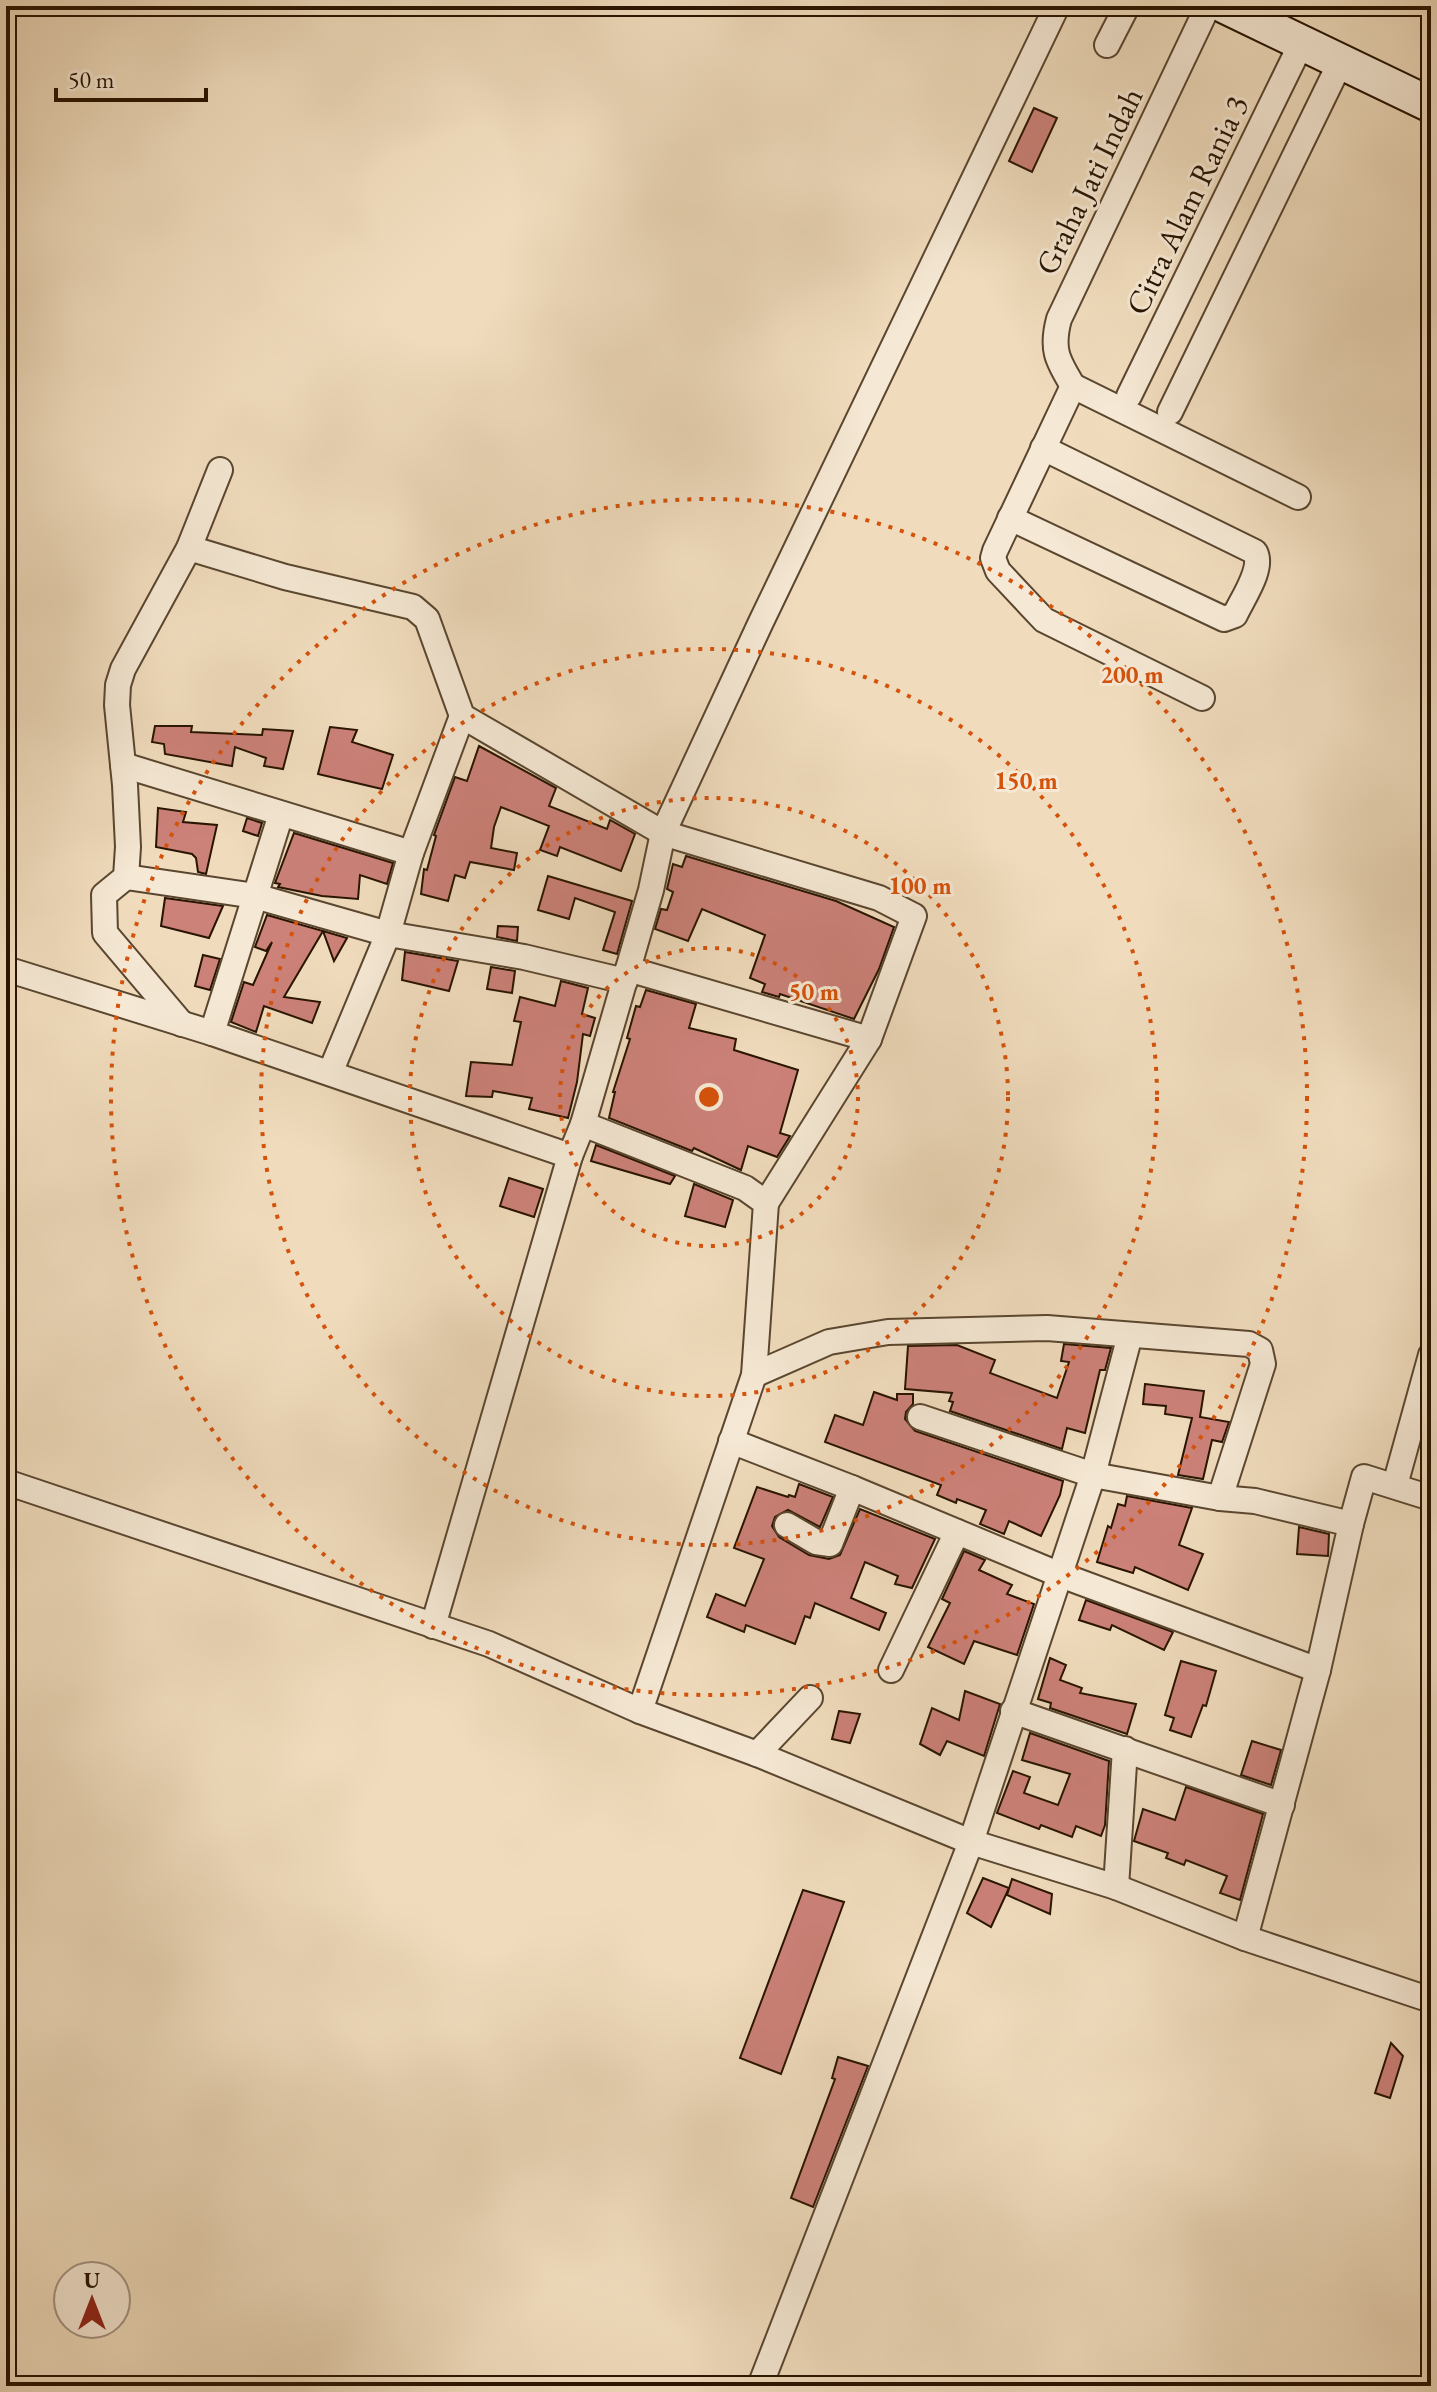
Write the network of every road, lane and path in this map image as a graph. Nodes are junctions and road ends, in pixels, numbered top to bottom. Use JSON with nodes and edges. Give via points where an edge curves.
{"nodes":[{"id":1,"x":1057,"y":6,"type":"edge"},
{"id":2,"x":1127,"y":6,"type":"edge"},
{"id":3,"x":1208,"y":6,"type":"edge"},
{"id":4,"x":1225,"y":6,"type":"edge"},
{"id":5,"x":1302,"y":42,"type":"junction"},
{"id":6,"x":1107,"y":45,"type":"dead end"},
{"id":7,"x":1341,"y":61,"type":"junction"},
{"id":8,"x":1431,"y":105,"type":"edge"},
{"id":9,"x":1073,"y":386,"type":"junction"},
{"id":10,"x":1129,"y":396,"type":"dead end"},
{"id":11,"x":1170,"y":412,"type":"dead end"},
{"id":12,"x":1043,"y":448,"type":"junction"},
{"id":13,"x":220,"y":470,"type":"dead end"},
{"id":14,"x":1298,"y":497,"type":"dead end"},
{"id":15,"x":1010,"y":518,"type":"junction"},
{"id":16,"x":189,"y":548,"type":"junction"},
{"id":17,"x":1202,"y":698,"type":"dead end"},
{"id":18,"x":462,"y":716,"type":"junction"},
{"id":19,"x":123,"y":765,"type":"junction"},
{"id":20,"x":281,"y":814,"type":"junction"},
{"id":21,"x":663,"y":833,"type":"junction"},
{"id":22,"x":411,"y":853,"type":"junction"},
{"id":23,"x":126,"y":877,"type":"junction"},
{"id":24,"x":255,"y":896,"type":"junction"},
{"id":25,"x":388,"y":934,"type":"junction"},
{"id":26,"x":6,"y":969,"type":"edge"},
{"id":27,"x":627,"y":975,"type":"junction"},
{"id":28,"x":182,"y":1024,"type":"junction"},
{"id":29,"x":212,"y":1033,"type":"junction"},
{"id":30,"x":869,"y":1039,"type":"junction"},
{"id":31,"x":330,"y":1073,"type":"junction"},
{"id":32,"x":583,"y":1124,"type":"junction"},
{"id":33,"x":570,"y":1156,"type":"junction"},
{"id":34,"x":766,"y":1203,"type":"junction"},
{"id":35,"x":1130,"y":1335,"type":"junction"},
{"id":36,"x":1431,"y":1355,"type":"edge"},
{"id":37,"x":754,"y":1375,"type":"junction"},
{"id":38,"x":1426,"y":1384,"type":"edge"},
{"id":39,"x":920,"y":1417,"type":"dead end"},
{"id":40,"x":731,"y":1441,"type":"junction"},
{"id":41,"x":1093,"y":1475,"type":"junction"},
{"id":42,"x":1384,"y":1481,"type":"junction"},
{"id":43,"x":6,"y":1482,"type":"edge"},
{"id":44,"x":852,"y":1488,"type":"junction"},
{"id":45,"x":1220,"y":1498,"type":"junction"},
{"id":46,"x":1431,"y":1498,"type":"edge"},
{"id":47,"x":1351,"y":1524,"type":"junction"},
{"id":48,"x":787,"y":1525,"type":"dead end"},
{"id":49,"x":957,"y":1532,"type":"junction"},
{"id":50,"x":1058,"y":1574,"type":"junction"},
{"id":51,"x":433,"y":1626,"type":"junction"},
{"id":52,"x":891,"y":1670,"type":"dead end"},
{"id":53,"x":1318,"y":1670,"type":"junction"},
{"id":54,"x":810,"y":1698,"type":"dead end"},
{"id":55,"x":640,"y":1711,"type":"junction"},
{"id":56,"x":1013,"y":1711,"type":"junction"},
{"id":57,"x":1125,"y":1749,"type":"junction"},
{"id":58,"x":757,"y":1754,"type":"junction"},
{"id":59,"x":1282,"y":1805,"type":"junction"},
{"id":60,"x":971,"y":1842,"type":"junction"},
{"id":61,"x":1116,"y":1887,"type":"junction"},
{"id":62,"x":1245,"y":1938,"type":"junction"},
{"id":63,"x":1431,"y":2000,"type":"edge"},
{"id":64,"x":760,"y":2386,"type":"edge"}],
"edges":[{"from":1,"to":21,"type":"street"},
{"from":2,"to":6,"type":"street"},
{"from":3,"to":9,"type":"street","name":"Graha Jati Indah","via":[[1059,319],[1054,339],[1058,363]]},
{"from":4,"to":5,"type":"street"},
{"from":5,"to":7,"type":"street"},
{"from":5,"to":10,"type":"street","name":"Citra Alam Rania 3"},
{"from":7,"to":8,"type":"street"},
{"from":7,"to":11,"type":"street"},
{"from":9,"to":12,"type":"street"},
{"from":9,"to":14,"type":"street"},
{"from":12,"to":15,"type":"street"},
{"from":12,"to":15,"type":"street","via":[[1255,552],[1258,566],[1235,615],[1224,619]]},
{"from":13,"to":16,"type":"street"},
{"from":15,"to":17,"type":"street","via":[[995,551],[995,566],[1044,620]]},
{"from":16,"to":18,"type":"street","via":[[413,607],[427,619]]},
{"from":16,"to":19,"type":"street","via":[[123,669],[117,705]]},
{"from":18,"to":21,"type":"street"},
{"from":18,"to":22,"type":"street"},
{"from":19,"to":20,"type":"street"},
{"from":19,"to":23,"type":"street"},
{"from":20,"to":22,"type":"street"},
{"from":20,"to":24,"type":"street"},
{"from":21,"to":27,"type":"street"},
{"from":21,"to":30,"type":"street","via":[[879,898],[914,916]]},
{"from":22,"to":25,"type":"street"},
{"from":23,"to":24,"type":"street"},
{"from":23,"to":28,"type":"street","via":[[104,895],[105,933]]},
{"from":24,"to":25,"type":"street"},
{"from":24,"to":29,"type":"street"},
{"from":25,"to":27,"type":"street"},
{"from":25,"to":31,"type":"street"},
{"from":26,"to":28,"type":"street"},
{"from":27,"to":30,"type":"street"},
{"from":27,"to":32,"type":"street"},
{"from":28,"to":29,"type":"street"},
{"from":29,"to":31,"type":"street"},
{"from":30,"to":34,"type":"street"},
{"from":31,"to":33,"type":"street"},
{"from":32,"to":33,"type":"street"},
{"from":32,"to":34,"type":"street","via":[[745,1188]]},
{"from":33,"to":51,"type":"street"},
{"from":34,"to":37,"type":"street"},
{"from":35,"to":37,"type":"street","via":[[1047,1328],[888,1332],[829,1342]]},
{"from":35,"to":41,"type":"street"},
{"from":35,"to":45,"type":"street","via":[[1249,1344],[1260,1350],[1263,1364]]},
{"from":36,"to":38,"type":"street"},
{"from":37,"to":40,"type":"street"},
{"from":38,"to":42,"type":"street"},
{"from":39,"to":41,"type":"street"},
{"from":40,"to":44,"type":"street"},
{"from":40,"to":55,"type":"street"},
{"from":41,"to":45,"type":"street"},
{"from":41,"to":50,"type":"street"},
{"from":42,"to":46,"type":"street"},
{"from":42,"to":47,"type":"street","via":[[1364,1477]]},
{"from":43,"to":51,"type":"street"},
{"from":44,"to":48,"type":"street","via":[[830,1544]]},
{"from":44,"to":49,"type":"street"},
{"from":45,"to":47,"type":"street"},
{"from":47,"to":53,"type":"street"},
{"from":49,"to":50,"type":"street"},
{"from":49,"to":52,"type":"street"},
{"from":50,"to":53,"type":"street"},
{"from":50,"to":56,"type":"street"},
{"from":51,"to":55,"type":"street","via":[[489,1644]]},
{"from":53,"to":59,"type":"street"},
{"from":54,"to":58,"type":"street"},
{"from":55,"to":58,"type":"street"},
{"from":56,"to":57,"type":"street"},
{"from":56,"to":60,"type":"street"},
{"from":57,"to":59,"type":"street"},
{"from":57,"to":61,"type":"street"},
{"from":58,"to":60,"type":"street"},
{"from":59,"to":62,"type":"street"},
{"from":60,"to":61,"type":"street"},
{"from":60,"to":64,"type":"street"},
{"from":61,"to":62,"type":"street"},
{"from":62,"to":63,"type":"street"}]}
